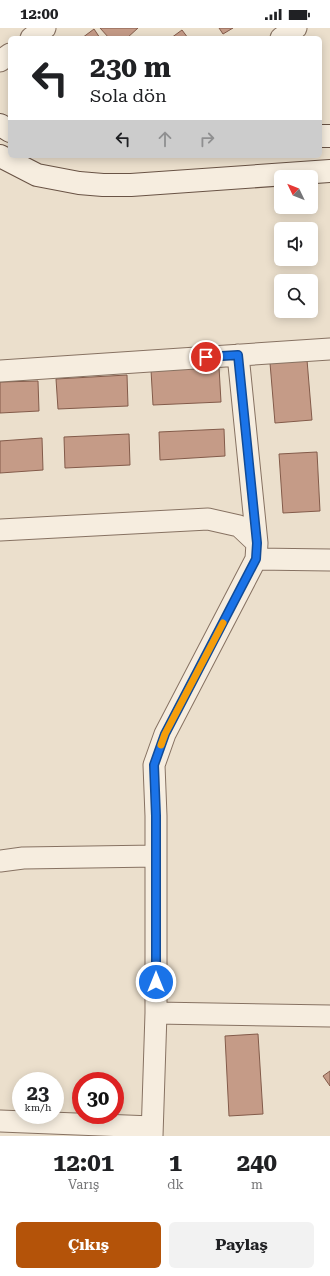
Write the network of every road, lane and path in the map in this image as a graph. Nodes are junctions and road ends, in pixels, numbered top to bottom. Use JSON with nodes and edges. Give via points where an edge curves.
{"nodes":[{"id":1,"x":45,"y":28,"type":"edge"},
{"id":2,"x":296,"y":28,"type":"edge"},
{"id":3,"x":34,"y":36,"type":"edge"},
{"id":4,"x":284,"y":36,"type":"edge"},
{"id":5,"x":0,"y":156,"type":"edge"},
{"id":6,"x":330,"y":171,"type":"edge"},
{"id":7,"x":330,"y":349,"type":"edge"},
{"id":8,"x":238,"y":355,"type":"junction"},
{"id":9,"x":0,"y":371,"type":"edge"},
{"id":10,"x":0,"y":530,"type":"edge"},
{"id":11,"x":257,"y":551,"type":"junction"},
{"id":12,"x":330,"y":560,"type":"edge"},
{"id":13,"x":156,"y":856,"type":"junction"},
{"id":14,"x":0,"y":861,"type":"edge"},
{"id":15,"x":156,"y":1013,"type":"junction"},
{"id":16,"x":330,"y":1016,"type":"edge"},
{"id":17,"x":0,"y":1121,"type":"edge"},
{"id":18,"x":152,"y":1132,"type":"edge"}],
"edges":[{"from":1,"to":3,"type":"street"},
{"from":2,"to":4,"type":"street"},
{"from":5,"to":6,"type":"main road","via":[[37,175],[103,185],[131,186]]},
{"from":7,"to":8,"type":"street"},
{"from":8,"to":9,"type":"street"},
{"from":8,"to":11,"type":"street"},
{"from":10,"to":11,"type":"street","via":[[208,519],[239,526]]},
{"from":11,"to":12,"type":"street"},
{"from":11,"to":13,"type":"street","via":[[165,734],[154,765]]},
{"from":13,"to":14,"type":"street","via":[[23,858]]},
{"from":13,"to":15,"type":"street"},
{"from":15,"to":16,"type":"street"},
{"from":15,"to":18,"type":"street"},
{"from":17,"to":18,"type":"street"}]}
